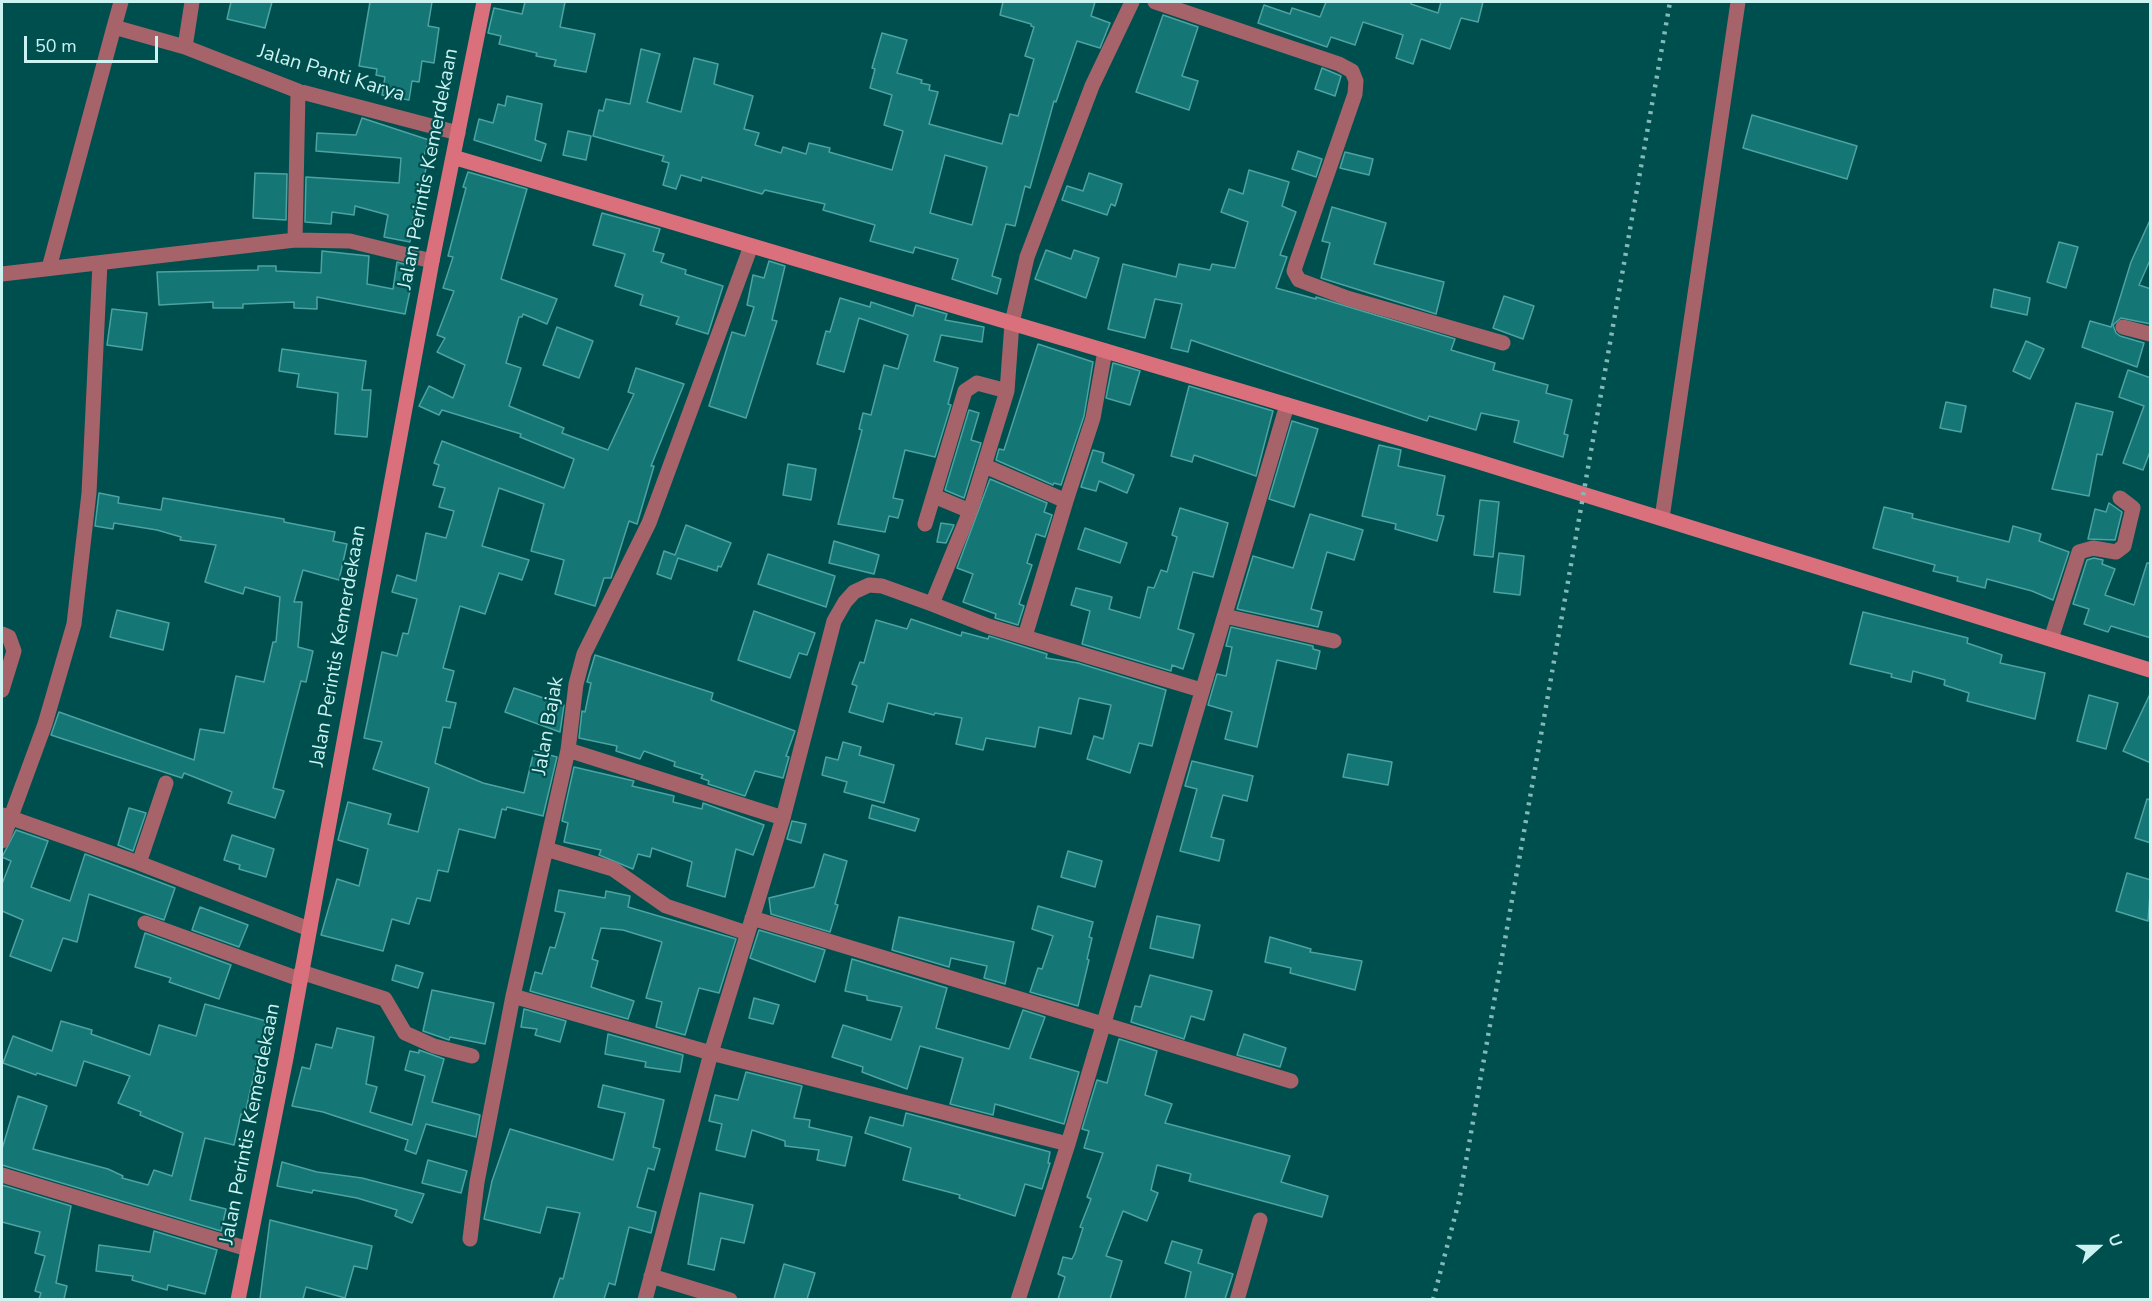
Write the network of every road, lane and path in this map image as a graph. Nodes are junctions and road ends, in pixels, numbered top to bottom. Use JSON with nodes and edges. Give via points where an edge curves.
{"nodes":[{"id":1,"x":121,"y":2,"type":"edge"},
{"id":2,"x":192,"y":2,"type":"edge"},
{"id":3,"x":484,"y":2,"type":"edge"},
{"id":4,"x":1132,"y":2,"type":"edge"},
{"id":5,"x":1155,"y":2,"type":"edge"},
{"id":6,"x":1738,"y":2,"type":"edge"},
{"id":7,"x":114,"y":27,"type":"junction"},
{"id":8,"x":185,"y":47,"type":"junction"},
{"id":9,"x":298,"y":91,"type":"junction"},
{"id":10,"x":458,"y":133,"type":"junction"},
{"id":11,"x":453,"y":157,"type":"junction"},
{"id":12,"x":295,"y":240,"type":"junction"},
{"id":13,"x":751,"y":246,"type":"junction"},
{"id":14,"x":432,"y":261,"type":"junction"},
{"id":15,"x":100,"y":263,"type":"junction"},
{"id":16,"x":49,"y":268,"type":"junction"},
{"id":17,"x":2,"y":274,"type":"edge"},
{"id":18,"x":1012,"y":323,"type":"junction"},
{"id":19,"x":2123,"y":327,"type":"dead end"},
{"id":20,"x":2151,"y":334,"type":"edge"},
{"id":21,"x":1503,"y":344,"type":"dead end"},
{"id":22,"x":1105,"y":351,"type":"junction"},
{"id":23,"x":1006,"y":391,"type":"junction"},
{"id":24,"x":1287,"y":405,"type":"junction"},
{"id":25,"x":985,"y":466,"type":"junction"},
{"id":26,"x":934,"y":496,"type":"junction"},
{"id":27,"x":2120,"y":498,"type":"dead end"},
{"id":28,"x":1066,"y":501,"type":"junction"},
{"id":29,"x":970,"y":511,"type":"junction"},
{"id":30,"x":1662,"y":518,"type":"junction"},
{"id":31,"x":925,"y":524,"type":"dead end"},
{"id":32,"x":932,"y":604,"type":"junction"},
{"id":33,"x":1226,"y":616,"type":"junction"},
{"id":34,"x":2,"y":634,"type":"edge"},
{"id":35,"x":1025,"y":636,"type":"junction"},
{"id":36,"x":2051,"y":639,"type":"junction"},
{"id":37,"x":1334,"y":641,"type":"dead end"},
{"id":38,"x":2151,"y":670,"type":"edge"},
{"id":39,"x":2,"y":690,"type":"edge"},
{"id":40,"x":1202,"y":690,"type":"junction"},
{"id":41,"x":568,"y":750,"type":"junction"},
{"id":42,"x":166,"y":783,"type":"dead end"},
{"id":43,"x":6,"y":816,"type":"edge"},
{"id":44,"x":783,"y":818,"type":"junction"},
{"id":45,"x":2,"y":841,"type":"edge"},
{"id":46,"x":546,"y":849,"type":"junction"},
{"id":47,"x":139,"y":863,"type":"junction"},
{"id":48,"x":145,"y":923,"type":"dead end"},
{"id":49,"x":750,"y":926,"type":"junction"},
{"id":50,"x":309,"y":929,"type":"junction"},
{"id":51,"x":300,"y":976,"type":"junction"},
{"id":52,"x":513,"y":996,"type":"junction"},
{"id":53,"x":1102,"y":1025,"type":"junction"},
{"id":54,"x":711,"y":1053,"type":"junction"},
{"id":55,"x":472,"y":1056,"type":"dead end"},
{"id":56,"x":1291,"y":1082,"type":"dead end"},
{"id":57,"x":1068,"y":1144,"type":"junction"},
{"id":58,"x":2,"y":1175,"type":"edge"},
{"id":59,"x":1260,"y":1220,"type":"dead end"},
{"id":60,"x":470,"y":1239,"type":"dead end"},
{"id":61,"x":248,"y":1249,"type":"junction"},
{"id":62,"x":651,"y":1276,"type":"junction"},
{"id":63,"x":238,"y":1299,"type":"edge"},
{"id":64,"x":645,"y":1299,"type":"edge"},
{"id":65,"x":730,"y":1299,"type":"edge"},
{"id":66,"x":1018,"y":1299,"type":"edge"},
{"id":67,"x":1237,"y":1299,"type":"edge"}],
"edges":[{"from":1,"to":7,"type":"street"},
{"from":2,"to":8,"type":"street"},
{"from":3,"to":10,"type":"street","name":"Jalan Perintis Kemerdekaan"},
{"from":4,"to":18,"type":"street","via":[[1092,86],[1028,257]]},
{"from":5,"to":21,"type":"street","via":[[1352,71],[1355,94],[1296,264],[1294,271],[1299,280]]},
{"from":6,"to":30,"type":"street"},
{"from":7,"to":8,"type":"street","name":"Jalan Panti Karya"},
{"from":7,"to":16,"type":"street"},
{"from":8,"to":9,"type":"street","name":"Jalan Panti Karya"},
{"from":9,"to":10,"type":"street","name":"Jalan Panti Karya"},
{"from":9,"to":12,"type":"street"},
{"from":10,"to":11,"type":"street","name":"Jalan Perintis Kemerdekaan"},
{"from":11,"to":13,"type":"street"},
{"from":11,"to":14,"type":"street","name":"Jalan Perintis Kemerdekaan"},
{"from":12,"to":14,"type":"street","via":[[350,241]]},
{"from":12,"to":15,"type":"street"},
{"from":13,"to":18,"type":"street"},
{"from":13,"to":41,"type":"street","name":"Jalan Bajak","via":[[649,523],[584,654]]},
{"from":14,"to":50,"type":"street","name":"Jalan Perintis Kemerdekaan"},
{"from":15,"to":16,"type":"street"},
{"from":15,"to":43,"type":"street","via":[[89,493],[74,624],[45,724]]},
{"from":16,"to":17,"type":"street"},
{"from":18,"to":22,"type":"street"},
{"from":18,"to":23,"type":"street"},
{"from":19,"to":20,"type":"street"},
{"from":22,"to":24,"type":"street"},
{"from":22,"to":28,"type":"street","via":[[1093,418]]},
{"from":23,"to":25,"type":"street"},
{"from":23,"to":26,"type":"street","via":[[977,383],[965,391]]},
{"from":24,"to":30,"type":"street"},
{"from":24,"to":33,"type":"street"},
{"from":25,"to":28,"type":"street"},
{"from":25,"to":29,"type":"street"},
{"from":26,"to":29,"type":"street"},
{"from":26,"to":31,"type":"street"},
{"from":27,"to":36,"type":"street","via":[[2133,508],[2124,546],[2116,552],[2093,548],[2079,552]]},
{"from":28,"to":35,"type":"street"},
{"from":29,"to":32,"type":"street"},
{"from":30,"to":36,"type":"street"},
{"from":32,"to":35,"type":"street"},
{"from":32,"to":44,"type":"street","via":[[869,585],[845,602],[834,621]]},
{"from":33,"to":37,"type":"street"},
{"from":33,"to":40,"type":"street"},
{"from":34,"to":39,"type":"street","via":[[9,637],[14,651]]},
{"from":35,"to":40,"type":"street"},
{"from":36,"to":38,"type":"street"},
{"from":40,"to":53,"type":"street"},
{"from":41,"to":44,"type":"street"},
{"from":41,"to":46,"type":"street","name":"Jalan Bajak"},
{"from":42,"to":47,"type":"street"},
{"from":43,"to":45,"type":"street"},
{"from":43,"to":47,"type":"street"},
{"from":44,"to":49,"type":"street"},
{"from":46,"to":49,"type":"street","via":[[613,869],[666,906]]},
{"from":46,"to":52,"type":"street","name":"Jalan Bajak"},
{"from":47,"to":50,"type":"street"},
{"from":48,"to":51,"type":"street"},
{"from":49,"to":53,"type":"street"},
{"from":49,"to":54,"type":"street"},
{"from":50,"to":51,"type":"street","name":"Jalan Perintis Kemerdekaan"},
{"from":51,"to":55,"type":"street","via":[[385,999],[405,1033]]},
{"from":51,"to":61,"type":"street","name":"Jalan Perintis Kemerdekaan"},
{"from":52,"to":54,"type":"street"},
{"from":52,"to":60,"type":"street","name":"Jalan Bajak","via":[[477,1182]]},
{"from":53,"to":56,"type":"street"},
{"from":53,"to":57,"type":"street"},
{"from":54,"to":57,"type":"street"},
{"from":54,"to":62,"type":"street"},
{"from":57,"to":66,"type":"street"},
{"from":58,"to":61,"type":"street"},
{"from":59,"to":67,"type":"street"},
{"from":61,"to":63,"type":"street","name":"Jalan Perintis Kemerdekaan"},
{"from":62,"to":64,"type":"street"},
{"from":62,"to":65,"type":"street"}]}
